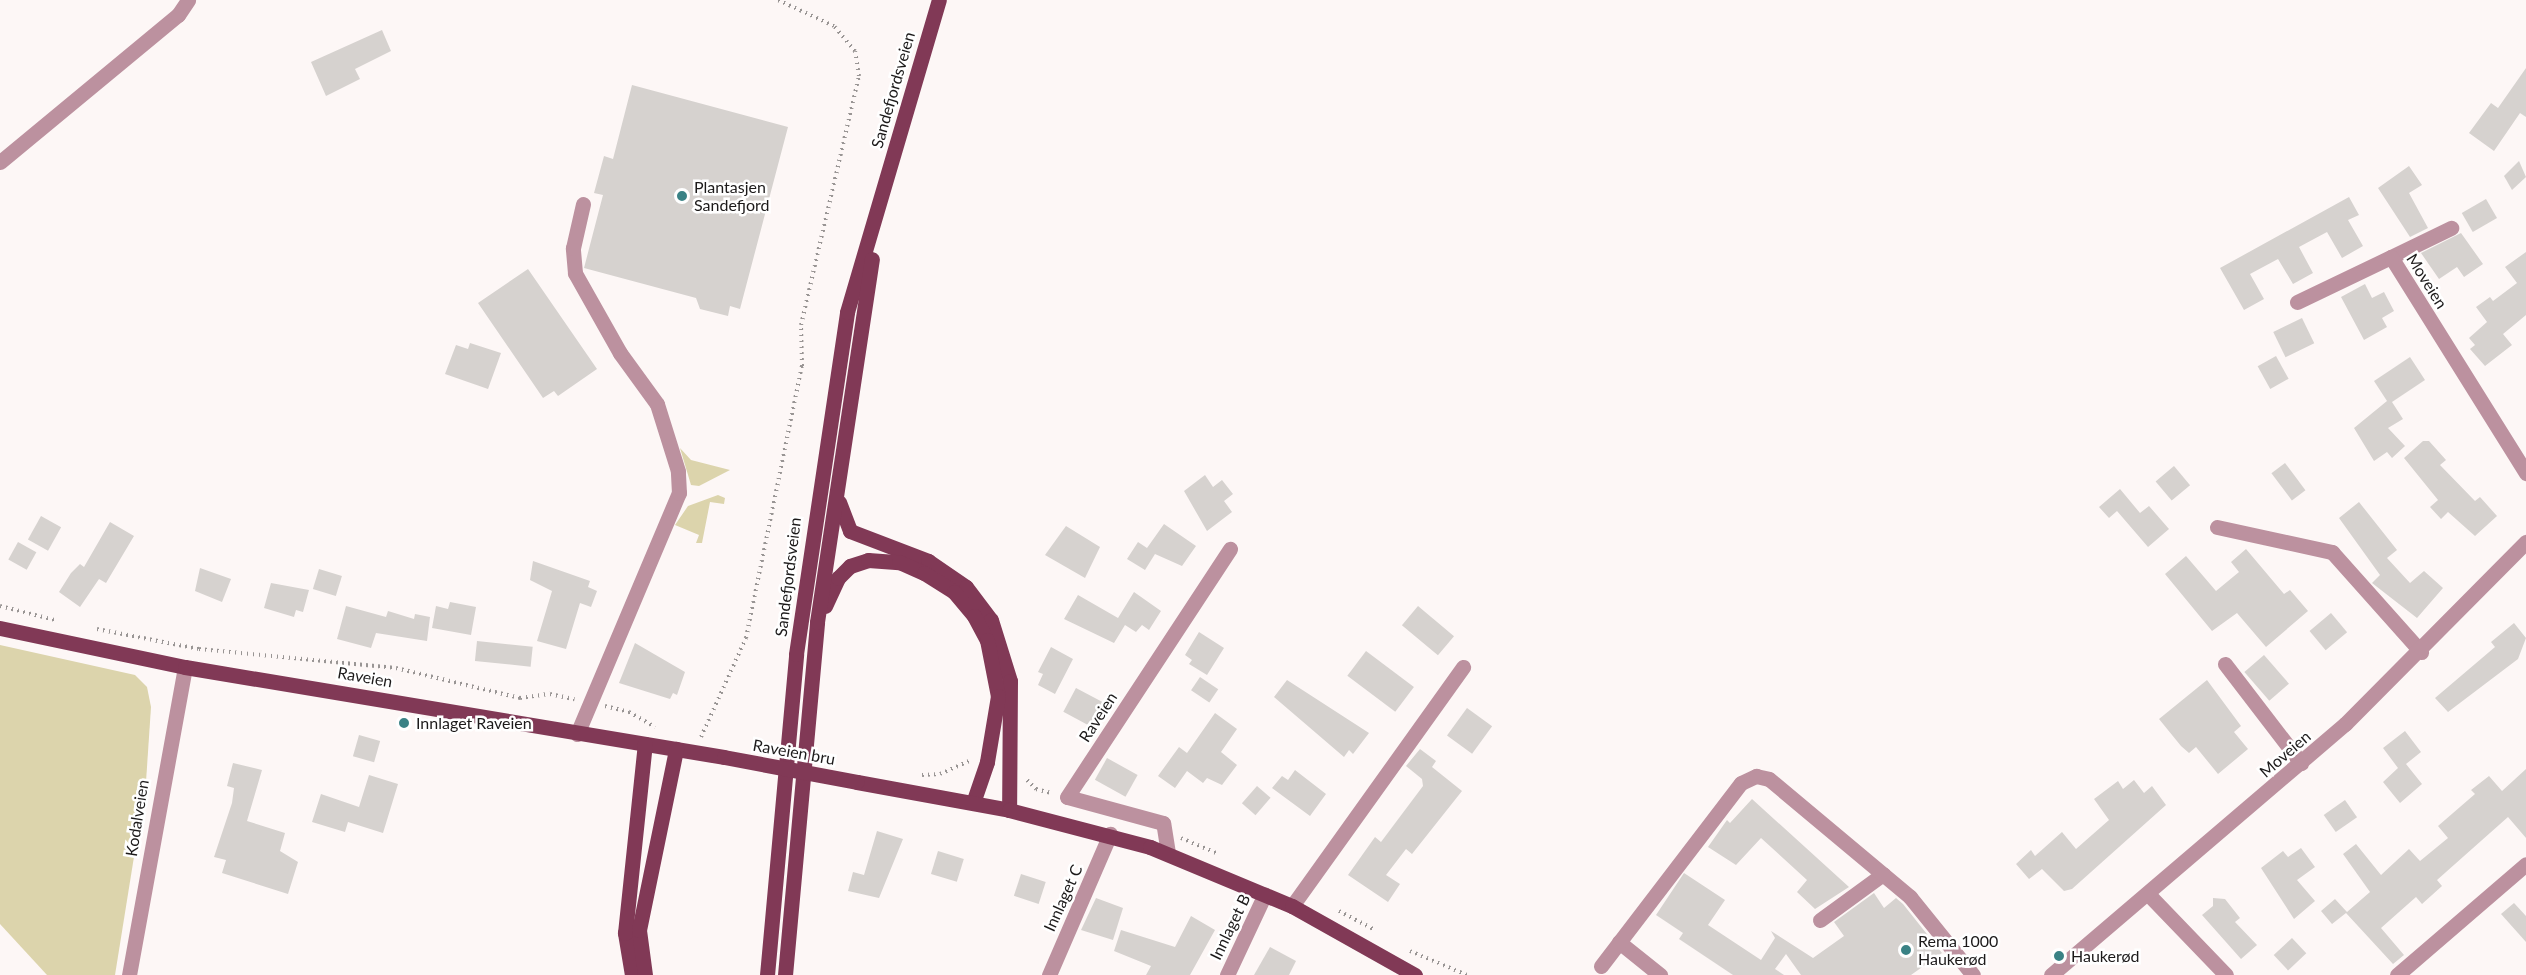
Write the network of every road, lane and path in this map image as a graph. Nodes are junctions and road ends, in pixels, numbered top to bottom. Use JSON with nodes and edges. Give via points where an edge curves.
{"nodes":[{"id":1,"x":188,"y":0,"type":"edge"},
{"id":2,"x":778,"y":0,"type":"edge"},
{"id":3,"x":939,"y":0,"type":"edge"},
{"id":4,"x":0,"y":162,"type":"edge"},
{"id":5,"x":884,"y":191,"type":"junction"},
{"id":6,"x":583,"y":204,"type":"dead end"},
{"id":7,"x":2451,"y":228,"type":"dead end"},
{"id":8,"x":2391,"y":257,"type":"junction"},
{"id":9,"x":2297,"y":303,"type":"dead end"},
{"id":10,"x":2526,"y":473,"type":"edge"},
{"id":11,"x":836,"y":480,"type":"junction"},
{"id":12,"x":2217,"y":527,"type":"dead end"},
{"id":13,"x":2526,"y":542,"type":"edge"},
{"id":14,"x":1230,"y":549,"type":"dead end"},
{"id":15,"x":0,"y":606,"type":"edge"},
{"id":16,"x":817,"y":622,"type":"junction"},
{"id":17,"x":66,"y":623,"type":"dead end"},
{"id":18,"x":89,"y":627,"type":"dead end"},
{"id":19,"x":0,"y":628,"type":"edge"},
{"id":20,"x":2421,"y":652,"type":"junction"},
{"id":21,"x":2225,"y":664,"type":"dead end"},
{"id":22,"x":185,"y":667,"type":"junction"},
{"id":23,"x":1463,"y":667,"type":"dead end"},
{"id":24,"x":589,"y":702,"type":"junction"},
{"id":25,"x":667,"y":730,"type":"dead end"},
{"id":26,"x":577,"y":734,"type":"junction"},
{"id":27,"x":689,"y":736,"type":"dead end"},
{"id":28,"x":700,"y":738,"type":"junction"},
{"id":29,"x":710,"y":740,"type":"dead end"},
{"id":30,"x":645,"y":744,"type":"junction"},
{"id":31,"x":676,"y":749,"type":"junction"},
{"id":32,"x":724,"y":757,"type":"joint"},
{"id":33,"x":972,"y":759,"type":"dead end"},
{"id":34,"x":2301,"y":763,"type":"junction"},
{"id":35,"x":1023,"y":771,"type":"dead end"},
{"id":36,"x":913,"y":773,"type":"dead end"},
{"id":37,"x":1067,"y":797,"type":"junction"},
{"id":38,"x":973,"y":803,"type":"junction"},
{"id":39,"x":1009,"y":810,"type":"junction"},
{"id":40,"x":1110,"y":834,"type":"junction"},
{"id":41,"x":1168,"y":853,"type":"junction"},
{"id":42,"x":2526,"y":864,"type":"edge"},
{"id":43,"x":1883,"y":874,"type":"junction"},
{"id":44,"x":1265,"y":894,"type":"junction"},
{"id":45,"x":2149,"y":895,"type":"junction"},
{"id":46,"x":1292,"y":906,"type":"junction"},
{"id":47,"x":1820,"y":920,"type":"dead end"},
{"id":48,"x":1619,"y":942,"type":"junction"},
{"id":49,"x":1601,"y":966,"type":"dead end"},
{"id":50,"x":129,"y":975,"type":"edge"},
{"id":51,"x":632,"y":975,"type":"edge"},
{"id":52,"x":645,"y":975,"type":"edge"},
{"id":53,"x":767,"y":975,"type":"edge"},
{"id":54,"x":785,"y":975,"type":"edge"},
{"id":55,"x":1049,"y":975,"type":"edge"},
{"id":56,"x":1227,"y":975,"type":"edge"},
{"id":57,"x":1415,"y":975,"type":"edge"},
{"id":58,"x":1660,"y":975,"type":"edge"},
{"id":59,"x":1972,"y":975,"type":"edge"},
{"id":60,"x":2051,"y":975,"type":"edge"},
{"id":61,"x":2226,"y":975,"type":"edge"},
{"id":62,"x":2397,"y":975,"type":"edge"}],
"edges":[{"from":1,"to":4,"type":"street","via":[[178,15]]},
{"from":2,"to":28,"type":"path","via":[[834,26],[855,51],[859,76],[801,325],[802,366],[746,638]]},
{"from":3,"to":5,"type":"main road","name":"Sandefjordsveien"},
{"from":5,"to":11,"type":"main road","name":"Sandefjordsveien"},
{"from":5,"to":53,"type":"main road","name":"Sandefjordsveien","via":[[847,312],[812,525],[779,819]]},
{"from":6,"to":24,"type":"street","via":[[573,248],[575,273],[621,353],[657,404],[678,471],[680,493]]},
{"from":7,"to":8,"type":"street"},
{"from":8,"to":9,"type":"street","name":"Moveien"},
{"from":8,"to":10,"type":"street","name":"Moveien"},
{"from":11,"to":16,"type":"main road","name":"Sandefjordsveien"},
{"from":11,"to":39,"type":"main road","via":[[841,517],[850,531],[928,561],[966,587],[991,620],[1010,681]]},
{"from":12,"to":20,"type":"street","via":[[2332,552]]},
{"from":13,"to":20,"type":"street","name":"Moveien"},
{"from":14,"to":37,"type":"street","name":"Raveien"},
{"from":15,"to":17,"type":"path"},
{"from":16,"to":38,"type":"main road","via":[[838,578],[850,566],[868,560],[899,562],[954,592],[987,640],[999,696],[987,762]]},
{"from":16,"to":54,"type":"main road","name":"Sandefjordsveien"},
{"from":18,"to":24,"type":"path","via":[[199,649],[396,668],[520,698],[550,694]]},
{"from":19,"to":22,"type":"main road","name":"Raveien"},
{"from":20,"to":34,"type":"street","name":"Moveien"},
{"from":21,"to":34,"type":"street"},
{"from":22,"to":26,"type":"main road","name":"Raveien"},
{"from":22,"to":50,"type":"street","name":"Kodalveien"},
{"from":23,"to":46,"type":"street"},
{"from":24,"to":25,"type":"path","via":[[629,712]]},
{"from":24,"to":26,"type":"street"},
{"from":26,"to":30,"type":"main road","name":"Raveien"},
{"from":27,"to":28,"type":"path"},
{"from":28,"to":29,"type":"path"},
{"from":30,"to":31,"type":"main road","name":"Raveien"},
{"from":30,"to":51,"type":"main road","via":[[625,933]]},
{"from":31,"to":32,"type":"main road","name":"Raveien"},
{"from":31,"to":52,"type":"main road","via":[[639,930]]},
{"from":32,"to":38,"type":"main road","name":"Raveien bru","bridge":true},
{"from":33,"to":36,"type":"path","via":[[940,774]]},
{"from":34,"to":45,"type":"street","name":"Moveien"},
{"from":35,"to":37,"type":"path","via":[[1036,789]]},
{"from":37,"to":41,"type":"street","via":[[1163,823]]},
{"from":38,"to":39,"type":"main road"},
{"from":39,"to":40,"type":"main road"},
{"from":40,"to":41,"type":"main road"},
{"from":40,"to":55,"type":"street","name":"Innlaget C"},
{"from":41,"to":44,"type":"main road"},
{"from":42,"to":62,"type":"street"},
{"from":43,"to":47,"type":"street"},
{"from":43,"to":48,"type":"street","via":[[1769,779],[1756,776],[1741,783]]},
{"from":43,"to":59,"type":"street","via":[[1910,897]]},
{"from":44,"to":46,"type":"main road"},
{"from":44,"to":56,"type":"street","name":"Innlaget B"},
{"from":45,"to":60,"type":"street","name":"Moveien"},
{"from":45,"to":61,"type":"street"},
{"from":46,"to":57,"type":"main road"},
{"from":48,"to":49,"type":"street"},
{"from":48,"to":58,"type":"street"}]}
